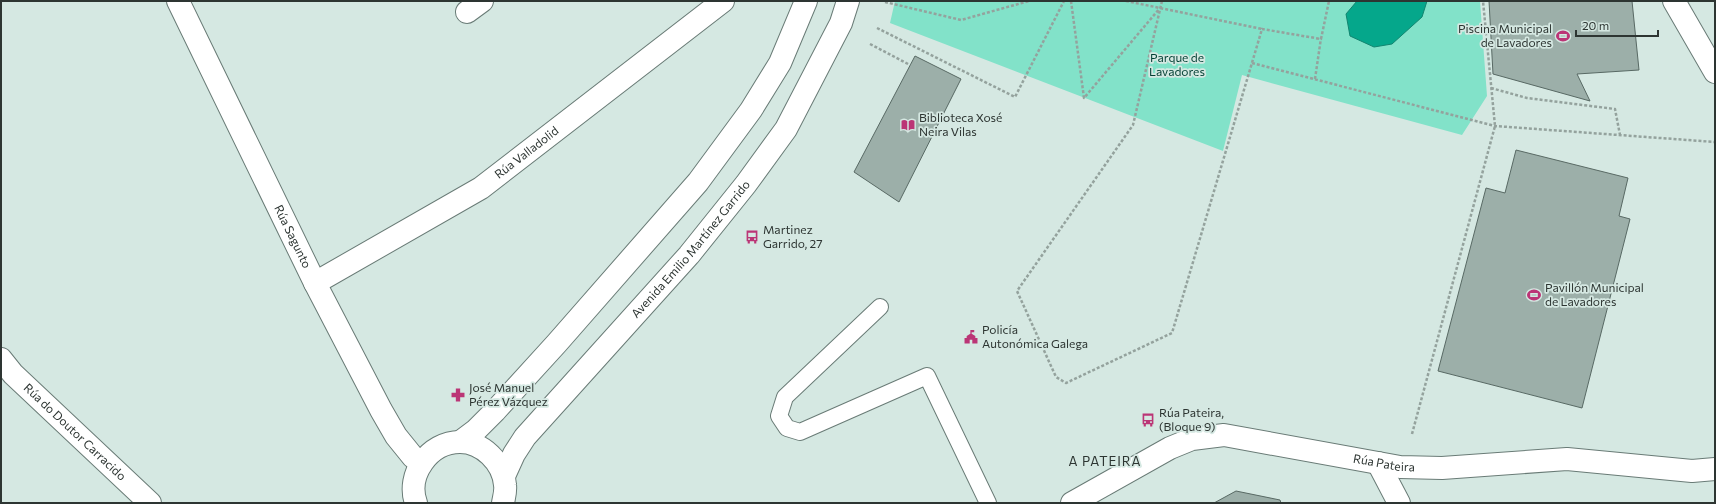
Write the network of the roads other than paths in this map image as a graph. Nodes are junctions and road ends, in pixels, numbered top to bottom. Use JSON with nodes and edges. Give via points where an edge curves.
{"nodes":[{"id":1,"x":178,"y":1,"type":"edge"},
{"id":2,"x":723,"y":1,"type":"edge"},
{"id":3,"x":806,"y":1,"type":"edge"},
{"id":4,"x":848,"y":1,"type":"edge"},
{"id":5,"x":1674,"y":1,"type":"edge"},
{"id":6,"x":1715,"y":72,"type":"edge"},
{"id":7,"x":315,"y":282,"type":"junction"},
{"id":8,"x":880,"y":307,"type":"dead end"},
{"id":9,"x":1,"y":359,"type":"edge"},
{"id":10,"x":460,"y":442,"type":"junction"},
{"id":11,"x":421,"y":463,"type":"junction"},
{"id":12,"x":1378,"y":463,"type":"junction"},
{"id":13,"x":1715,"y":469,"type":"edge"},
{"id":14,"x":504,"y":476,"type":"junction"},
{"id":15,"x":415,"y":502,"type":"edge"},
{"id":16,"x":150,"y":503,"type":"edge"},
{"id":17,"x":503,"y":503,"type":"edge"},
{"id":18,"x":988,"y":503,"type":"edge"},
{"id":19,"x":1072,"y":503,"type":"edge"},
{"id":20,"x":1399,"y":503,"type":"edge"}],
"edges":[{"from":1,"to":7,"type":"street","name":"Rúa Sagunto"},
{"from":2,"to":7,"type":"street","name":"Rúa Valladolid","via":[[481,188]]},
{"from":3,"to":10,"type":"street","via":[[780,64],[752,110],[698,182],[505,400],[476,430]]},
{"from":4,"to":14,"type":"street","name":"Avenida Emilio Martínez Garrido","via":[[841,22],[782,136],[690,255],[525,437]]},
{"from":5,"to":6,"type":"street"},
{"from":7,"to":11,"type":"street","name":"Rúa Sagunto","via":[[396,436]]},
{"from":8,"to":18,"type":"lane","via":[[785,397],[779,416],[787,428],[800,432],[927,376]]},
{"from":9,"to":16,"type":"street","name":"Rúa do Doutor Carracido","via":[[13,374]]},
{"from":10,"to":11,"type":"street","via":[[445,445],[432,452]]},
{"from":10,"to":14,"type":"street","via":[[488,452],[498,463]]},
{"from":11,"to":15,"type":"street","via":[[414,486]]},
{"from":12,"to":13,"type":"street","name":"Rúa Pateira","via":[[1400,467],[1442,468],[1567,460],[1692,471]]},
{"from":12,"to":19,"type":"street","name":"Rúa Pateira","via":[[1224,435],[1192,439],[1170,448]]},
{"from":12,"to":20,"type":"street"},
{"from":14,"to":17,"type":"street"}]}
